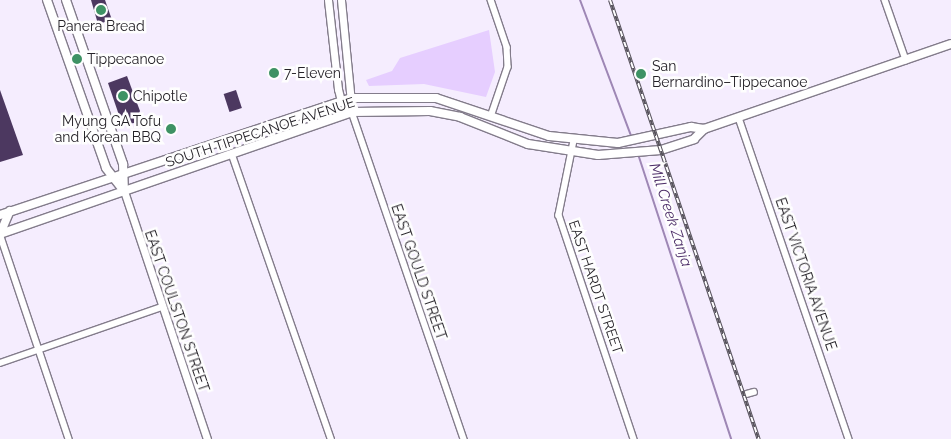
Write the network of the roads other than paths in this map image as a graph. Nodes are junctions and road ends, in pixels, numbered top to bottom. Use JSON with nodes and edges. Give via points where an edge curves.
{"nodes":[{"id":1,"x":47,"y":0,"type":"edge"},
{"id":2,"x":66,"y":0,"type":"edge"},
{"id":3,"x":328,"y":0,"type":"edge"},
{"id":4,"x":341,"y":0,"type":"edge"},
{"id":5,"x":491,"y":0,"type":"edge"},
{"id":6,"x":886,"y":0,"type":"edge"},
{"id":7,"x":951,"y":44,"type":"edge"},
{"id":8,"x":906,"y":60,"type":"junction"},
{"id":9,"x":352,"y":98,"type":"junction"},
{"id":10,"x":341,"y":101,"type":"junction"},
{"id":11,"x":352,"y":112,"type":"junction"},
{"id":12,"x":492,"y":114,"type":"junction"},
{"id":13,"x":739,"y":118,"type":"junction"},
{"id":14,"x":488,"y":127,"type":"junction"},
{"id":15,"x":704,"y":129,"type":"junction"},
{"id":16,"x":574,"y":141,"type":"junction"},
{"id":17,"x":232,"y":154,"type":"junction"},
{"id":18,"x":572,"y":154,"type":"junction"},
{"id":19,"x":124,"y":174,"type":"junction"},
{"id":20,"x":110,"y":177,"type":"junction"},
{"id":21,"x":124,"y":191,"type":"junction"},
{"id":22,"x":10,"y":211,"type":"junction"},
{"id":23,"x":0,"y":215,"type":"edge"},
{"id":24,"x":0,"y":234,"type":"edge"},
{"id":25,"x":162,"y":307,"type":"junction"},
{"id":26,"x":39,"y":350,"type":"junction"},
{"id":27,"x":0,"y":363,"type":"edge"},
{"id":28,"x":69,"y":439,"type":"edge"},
{"id":29,"x":207,"y":439,"type":"edge"},
{"id":30,"x":330,"y":439,"type":"edge"},
{"id":31,"x":464,"y":439,"type":"edge"},
{"id":32,"x":634,"y":439,"type":"edge"},
{"id":33,"x":849,"y":439,"type":"edge"}],
"edges":[{"from":1,"to":20,"type":"main road"},
{"from":2,"to":19,"type":"main road"},
{"from":3,"to":10,"type":"street"},
{"from":4,"to":9,"type":"street","via":[[345,62]]},
{"from":5,"to":12,"type":"street","via":[[507,47],[508,67]]},
{"from":6,"to":8,"type":"street"},
{"from":7,"to":8,"type":"main road","name":"SOUTH TIPPECANOE AVENUE"},
{"from":8,"to":13,"type":"main road","name":"SOUTH TIPPECANOE AVENUE"},
{"from":9,"to":10,"type":"main road","name":"SOUTH TIPPECANOE AVENUE"},
{"from":9,"to":11,"type":"street"},
{"from":9,"to":12,"type":"main road","name":"SOUTH TIPPECANOE AVENUE","via":[[419,96]]},
{"from":10,"to":11,"type":"street"},
{"from":10,"to":19,"type":"main road","name":"SOUTH TIPPECANOE AVENUE"},
{"from":11,"to":14,"type":"main road","name":"SOUTH TIPPECANOE AVENUE","via":[[430,111]]},
{"from":11,"to":17,"type":"main road","name":"SOUTH TIPPECANOE AVENUE"},
{"from":11,"to":31,"type":"street","name":"EAST GOULD STREET"},
{"from":12,"to":14,"type":"main road"},
{"from":12,"to":16,"type":"main road","name":"SOUTH TIPPECANOE AVENUE"},
{"from":13,"to":15,"type":"main road","name":"SOUTH TIPPECANOE AVENUE"},
{"from":13,"to":33,"type":"street","name":"EAST VICTORIA AVENUE"},
{"from":14,"to":18,"type":"main road","name":"SOUTH TIPPECANOE AVENUE","via":[[528,144]]},
{"from":15,"to":16,"type":"main road","name":"SOUTH TIPPECANOE AVENUE","via":[[691,127],[644,140],[618,143]]},
{"from":15,"to":18,"type":"main road","name":"SOUTH TIPPECANOE AVENUE","via":[[694,139],[648,152]]},
{"from":16,"to":18,"type":"street","name":"EAST HARDT STREET"},
{"from":17,"to":21,"type":"main road","name":"SOUTH TIPPECANOE AVENUE"},
{"from":17,"to":30,"type":"street"},
{"from":18,"to":32,"type":"street","name":"EAST HARDT STREET","via":[[558,215]]},
{"from":19,"to":20,"type":"main road","name":"SOUTH TIPPECANOE AVENUE"},
{"from":19,"to":21,"type":"main road"},
{"from":20,"to":21,"type":"main road"},
{"from":20,"to":22,"type":"main road","name":"SOUTH TIPPECANOE AVENUE"},
{"from":21,"to":24,"type":"main road","name":"SOUTH TIPPECANOE AVENUE"},
{"from":21,"to":25,"type":"street","name":"EAST COULSTON STREET"},
{"from":22,"to":23,"type":"main road","name":"SOUTH TIPPECANOE AVENUE"},
{"from":22,"to":24,"type":"main road"},
{"from":24,"to":26,"type":"street"},
{"from":25,"to":26,"type":"street"},
{"from":25,"to":29,"type":"street","name":"EAST COULSTON STREET"},
{"from":26,"to":27,"type":"street"},
{"from":26,"to":28,"type":"street"}]}
